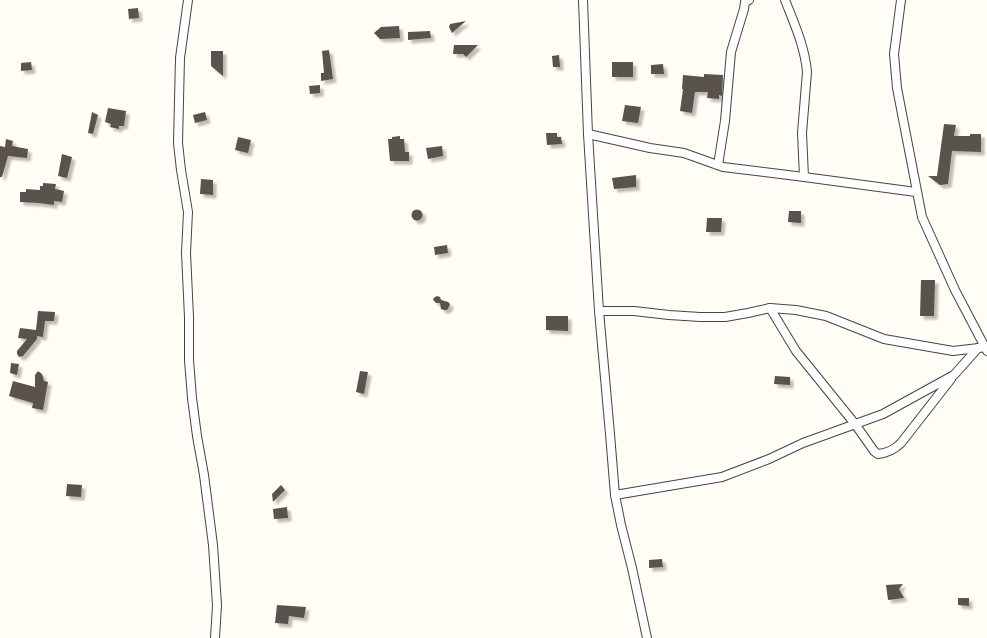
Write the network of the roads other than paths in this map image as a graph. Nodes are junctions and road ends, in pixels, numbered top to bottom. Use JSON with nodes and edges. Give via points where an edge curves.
{"nodes":[{"id":1,"x":188,"y":0,"type":"edge"},
{"id":2,"x":583,"y":0,"type":"edge"},
{"id":3,"x":785,"y":0,"type":"edge"},
{"id":4,"x":901,"y":0,"type":"edge"},
{"id":5,"x":746,"y":1,"type":"edge"},
{"id":6,"x":588,"y":134,"type":"junction"},
{"id":7,"x":718,"y":165,"type":"junction"},
{"id":8,"x":804,"y":177,"type":"junction"},
{"id":9,"x":916,"y":192,"type":"junction"},
{"id":10,"x":770,"y":308,"type":"junction"},
{"id":11,"x":599,"y":311,"type":"junction"},
{"id":12,"x":984,"y":348,"type":"edge"},
{"id":13,"x":954,"y":375,"type":"junction"},
{"id":14,"x":855,"y":424,"type":"junction"},
{"id":15,"x":614,"y":496,"type":"junction"},
{"id":16,"x":215,"y":638,"type":"edge"},
{"id":17,"x":647,"y":638,"type":"edge"}],
"edges":[{"from":1,"to":16,"type":"street","via":[[180,58],[178,143],[188,212],[186,253],[189,360],[213,545],[217,605]]},
{"from":2,"to":6,"type":"street"},
{"from":3,"to":8,"type":"street","via":[[804,53],[807,72],[802,133]]},
{"from":4,"to":9,"type":"street","via":[[894,54],[895,69]]},
{"from":5,"to":7,"type":"street","via":[[731,52]]},
{"from":6,"to":7,"type":"street","via":[[684,153]]},
{"from":6,"to":11,"type":"street"},
{"from":7,"to":8,"type":"street"},
{"from":8,"to":9,"type":"street"},
{"from":9,"to":12,"type":"street","via":[[922,218]]},
{"from":10,"to":11,"type":"street","via":[[725,317]]},
{"from":10,"to":12,"type":"street","via":[[826,316],[884,339],[953,351]]},
{"from":10,"to":14,"type":"street","via":[[796,350]]},
{"from":11,"to":15,"type":"street"},
{"from":12,"to":13,"type":"street"},
{"from":13,"to":14,"type":"street","via":[[884,414]]},
{"from":13,"to":14,"type":"street","via":[[894,450],[878,454]]},
{"from":14,"to":15,"type":"street","via":[[722,477]]},
{"from":15,"to":17,"type":"street"}]}
